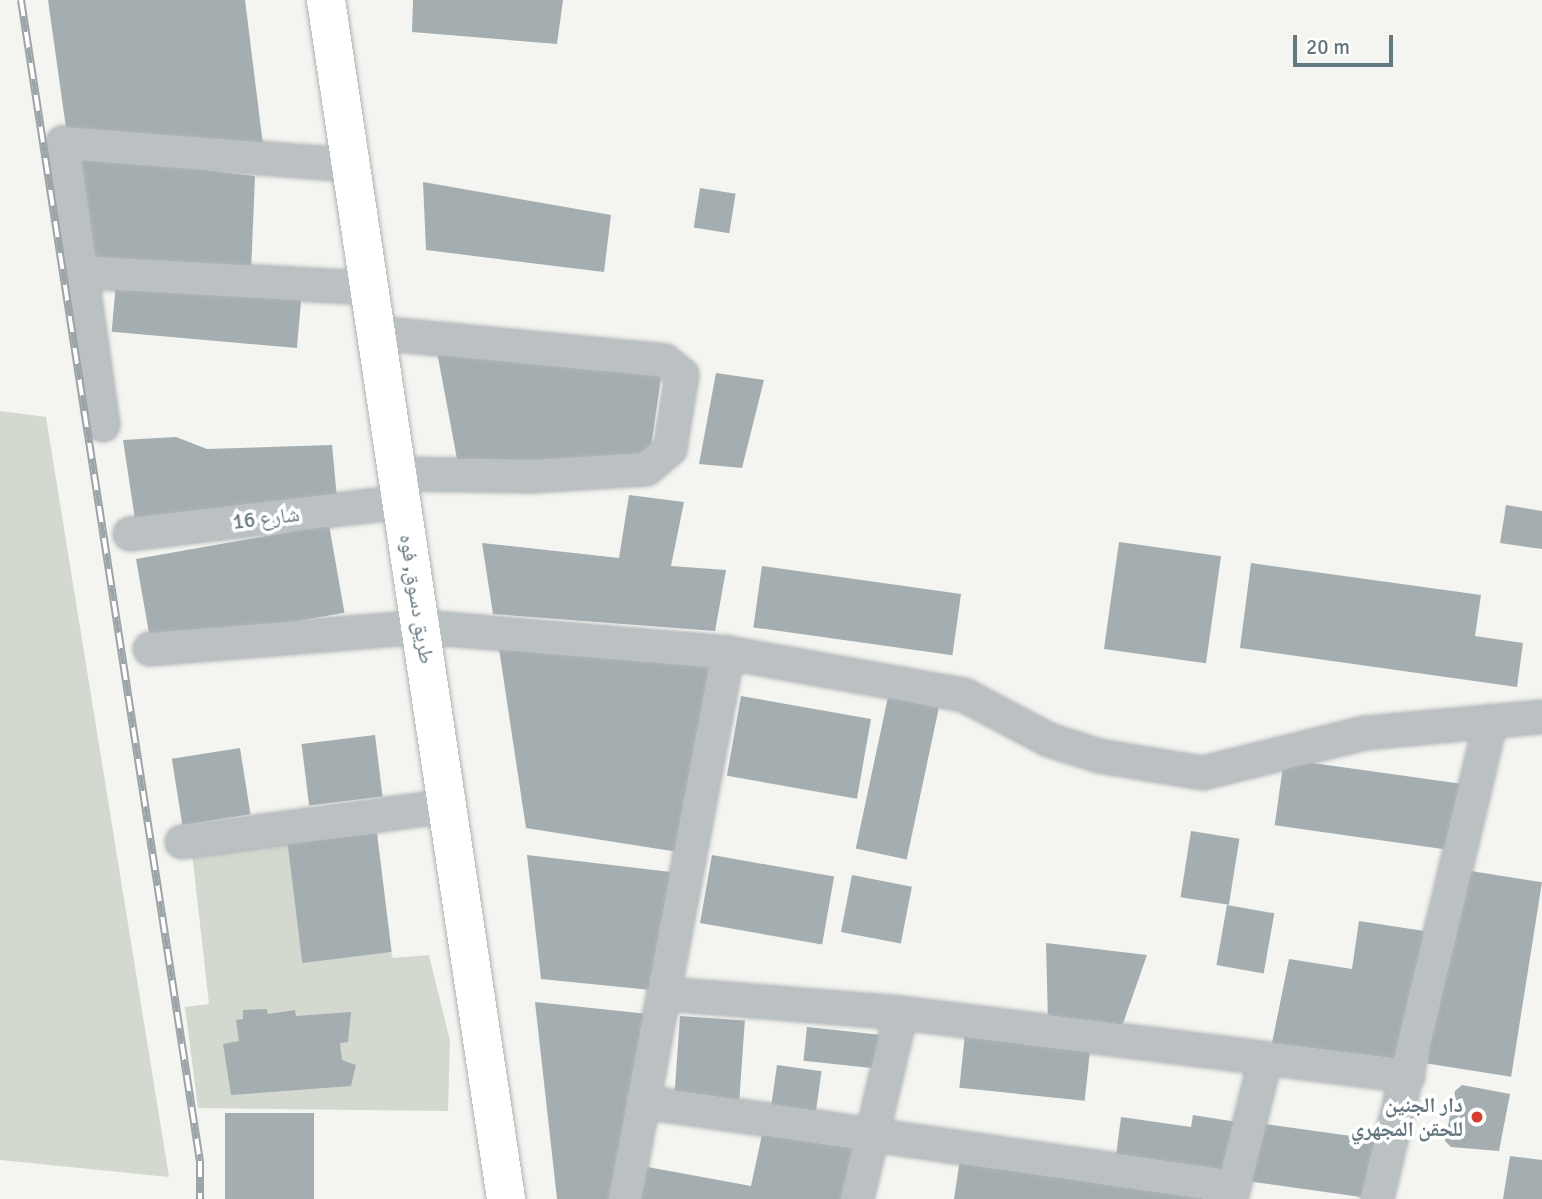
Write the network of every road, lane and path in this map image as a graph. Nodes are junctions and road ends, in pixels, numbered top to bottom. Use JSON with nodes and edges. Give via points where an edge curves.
{"nodes":[{"id":1,"x":326,"y":0,"type":"edge"},
{"id":2,"x":351,"y":165,"type":"junction"},
{"id":3,"x":82,"y":272,"type":"junction"},
{"id":4,"x":369,"y":288,"type":"junction"},
{"id":5,"x":376,"y":333,"type":"junction"},
{"id":6,"x":103,"y":425,"type":"dead end"},
{"id":7,"x":400,"y":488,"type":"junction"},
{"id":8,"x":131,"y":534,"type":"dead end"},
{"id":9,"x":421,"y":627,"type":"junction"},
{"id":10,"x":150,"y":649,"type":"dead end"},
{"id":11,"x":728,"y":653,"type":"junction"},
{"id":12,"x":1542,"y":717,"type":"edge"},
{"id":13,"x":1491,"y":721,"type":"junction"},
{"id":14,"x":448,"y":806,"type":"junction"},
{"id":15,"x":182,"y":842,"type":"dead end"},
{"id":16,"x":666,"y":994,"type":"junction"},
{"id":17,"x":901,"y":1013,"type":"junction"},
{"id":18,"x":1265,"y":1060,"type":"junction"},
{"id":19,"x":1408,"y":1076,"type":"junction"},
{"id":20,"x":643,"y":1102,"type":"junction"},
{"id":21,"x":871,"y":1135,"type":"junction"},
{"id":22,"x":1233,"y":1193,"type":"edge"},
{"id":23,"x":506,"y":1199,"type":"edge"},
{"id":24,"x":625,"y":1199,"type":"edge"},
{"id":25,"x":857,"y":1199,"type":"edge"},
{"id":26,"x":1377,"y":1199,"type":"edge"}],
"edges":[{"from":1,"to":2,"type":"main road","name":"طريق دسوق, فوه"},
{"from":2,"to":3,"type":"street","via":[[63,143]]},
{"from":2,"to":4,"type":"main road","name":"طريق دسوق, فوه"},
{"from":3,"to":4,"type":"street"},
{"from":3,"to":6,"type":"street"},
{"from":4,"to":5,"type":"main road","name":"طريق دسوق, فوه"},
{"from":5,"to":7,"type":"main road","name":"طريق دسوق, فوه"},
{"from":5,"to":7,"type":"street","name":"شارع 16","via":[[665,361],[682,375],[670,449],[646,469]]},
{"from":7,"to":8,"type":"street","name":"شارع 16"},
{"from":7,"to":9,"type":"main road","name":"طريق دسوق, فوه"},
{"from":9,"to":10,"type":"street"},
{"from":9,"to":11,"type":"street"},
{"from":9,"to":14,"type":"main road","name":"طريق دسوق, فوه"},
{"from":11,"to":13,"type":"street","via":[[964,695],[1049,740],[1099,756],[1203,773],[1336,738]]},
{"from":11,"to":16,"type":"street"},
{"from":12,"to":13,"type":"street"},
{"from":13,"to":19,"type":"street"},
{"from":14,"to":15,"type":"street"},
{"from":14,"to":23,"type":"main road","name":"طريق دسوق, فوه"},
{"from":16,"to":17,"type":"street"},
{"from":16,"to":20,"type":"street"},
{"from":17,"to":18,"type":"street"},
{"from":17,"to":21,"type":"street"},
{"from":18,"to":19,"type":"street"},
{"from":18,"to":22,"type":"street"},
{"from":19,"to":26,"type":"street"},
{"from":20,"to":21,"type":"street"},
{"from":20,"to":24,"type":"street"},
{"from":21,"to":22,"type":"street"},
{"from":21,"to":25,"type":"street"}]}
